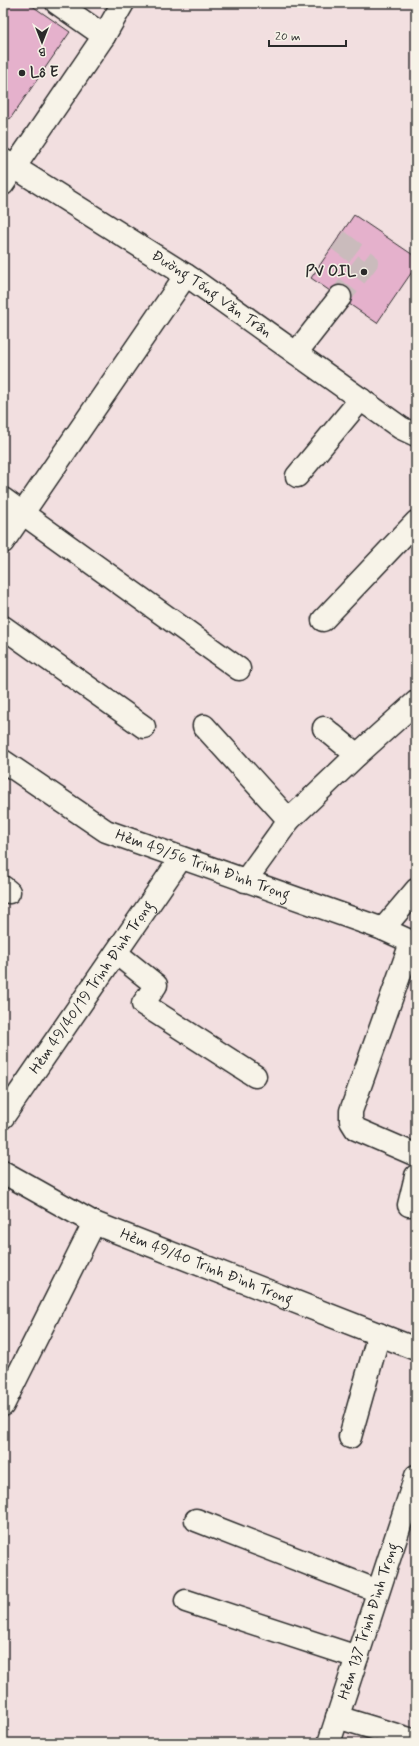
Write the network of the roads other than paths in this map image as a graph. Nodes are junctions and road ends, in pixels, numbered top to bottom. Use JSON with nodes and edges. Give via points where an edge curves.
{"nodes":[{"id":1,"x":57,"y":3,"type":"edge"},
{"id":2,"x":123,"y":3,"type":"edge"},
{"id":3,"x":104,"y":36,"type":"junction"},
{"id":4,"x":7,"y":171,"type":"edge"},
{"id":5,"x":186,"y":275,"type":"junction"},
{"id":6,"x":340,"y":297,"type":"tunnel mouth"},
{"id":7,"x":296,"y":354,"type":"junction"},
{"id":8,"x":361,"y":399,"type":"junction"},
{"id":9,"x":416,"y":434,"type":"edge"},
{"id":10,"x":296,"y":476,"type":"dead end"},
{"id":11,"x":3,"y":499,"type":"edge"},
{"id":12,"x":24,"y":513,"type":"junction"},
{"id":13,"x":416,"y":522,"type":"edge"},
{"id":14,"x":3,"y":542,"type":"edge"},
{"id":15,"x":323,"y":620,"type":"dead end"},
{"id":16,"x":3,"y":627,"type":"edge"},
{"id":17,"x":239,"y":670,"type":"dead end"},
{"id":18,"x":416,"y":702,"type":"edge"},
{"id":19,"x":204,"y":726,"type":"dead end"},
{"id":20,"x":144,"y":727,"type":"dead end"},
{"id":21,"x":324,"y":728,"type":"dead end"},
{"id":22,"x":357,"y":755,"type":"junction"},
{"id":23,"x":3,"y":761,"type":"edge"},
{"id":24,"x":289,"y":820,"type":"junction"},
{"id":25,"x":181,"y":858,"type":"junction"},
{"id":26,"x":245,"y":881,"type":"junction"},
{"id":27,"x":416,"y":890,"type":"edge"},
{"id":28,"x":383,"y":929,"type":"junction"},
{"id":29,"x":414,"y":944,"type":"edge"},
{"id":30,"x":116,"y":953,"type":"junction"},
{"id":31,"x":255,"y":1076,"type":"dead end"},
{"id":32,"x":3,"y":1118,"type":"edge"},
{"id":33,"x":416,"y":1154,"type":"edge"},
{"id":34,"x":4,"y":1175,"type":"edge"},
{"id":35,"x":416,"y":1176,"type":"edge"},
{"id":36,"x":409,"y":1206,"type":"dead end"},
{"id":37,"x":94,"y":1223,"type":"junction"},
{"id":38,"x":379,"y":1334,"type":"junction"},
{"id":39,"x":416,"y":1349,"type":"edge"},
{"id":40,"x":3,"y":1405,"type":"edge"},
{"id":41,"x":350,"y":1436,"type":"dead end"},
{"id":42,"x":416,"y":1476,"type":"edge"},
{"id":43,"x":196,"y":1520,"type":"dead end"},
{"id":44,"x":378,"y":1591,"type":"junction"},
{"id":45,"x":186,"y":1601,"type":"dead end"},
{"id":46,"x":357,"y":1657,"type":"junction"},
{"id":47,"x":337,"y":1717,"type":"junction"},
{"id":48,"x":416,"y":1741,"type":"edge"},
{"id":49,"x":329,"y":1743,"type":"edge"}],
"edges":[{"from":1,"to":3,"type":"street"},
{"from":2,"to":3,"type":"street"},
{"from":3,"to":4,"type":"street"},
{"from":4,"to":5,"type":"street","name":"Đường Tống Văn Trân"},
{"from":5,"to":7,"type":"street","name":"Đường Tống Văn Trân"},
{"from":5,"to":12,"type":"street"},
{"from":6,"to":7,"type":"street"},
{"from":7,"to":8,"type":"street","name":"Đường Tống Văn Trân"},
{"from":8,"to":9,"type":"street","name":"Đường Tống Văn Trân","via":[[401,428]]},
{"from":8,"to":10,"type":"street"},
{"from":11,"to":12,"type":"street"},
{"from":12,"to":14,"type":"street"},
{"from":12,"to":17,"type":"street"},
{"from":13,"to":15,"type":"street"},
{"from":16,"to":20,"type":"street"},
{"from":18,"to":22,"type":"street"},
{"from":19,"to":24,"type":"street"},
{"from":21,"to":22,"type":"street"},
{"from":22,"to":24,"type":"street"},
{"from":23,"to":25,"type":"street","name":"Hẻm 49/56 Trịnh Đình Trọng","via":[[106,831]]},
{"from":24,"to":26,"type":"street"},
{"from":25,"to":26,"type":"street","name":"Hẻm 49/56 Trịnh Đình Trọng"},
{"from":25,"to":30,"type":"street","name":"Hẻm 49/40/19 Trịnh Đình Trọng"},
{"from":26,"to":28,"type":"street","name":"Hẻm 49/56 Trịnh Đình Trọng"},
{"from":27,"to":28,"type":"street"},
{"from":28,"to":29,"type":"street","name":"Hẻm 49/56 Trịnh Đình Trọng"},
{"from":29,"to":33,"type":"street","via":[[351,1111],[351,1121],[356,1129]]},
{"from":30,"to":31,"type":"street","via":[[156,985],[143,1004]]},
{"from":30,"to":32,"type":"street","name":"Hẻm 49/40/19 Trịnh Đình Trọng"},
{"from":34,"to":37,"type":"street","name":"Hẻm 49/40 Trịnh Đình Trọng"},
{"from":35,"to":36,"type":"street"},
{"from":37,"to":38,"type":"street","name":"Hẻm 49/40 Trịnh Đình Trọng"},
{"from":37,"to":40,"type":"street"},
{"from":38,"to":39,"type":"street","name":"Hẻm 49/40 Trịnh Đình Trọng"},
{"from":38,"to":41,"type":"street"},
{"from":42,"to":44,"type":"street","name":"Hẻm 137 Trịnh Đình Trọng"},
{"from":43,"to":44,"type":"street"},
{"from":44,"to":46,"type":"street","name":"Hẻm 137 Trịnh Đình Trọng"},
{"from":45,"to":46,"type":"street"},
{"from":46,"to":47,"type":"street","name":"Hẻm 137 Trịnh Đình Trọng"},
{"from":47,"to":48,"type":"street"},
{"from":47,"to":49,"type":"street","name":"Hẻm 137 Trịnh Đình Trọng"}]}
